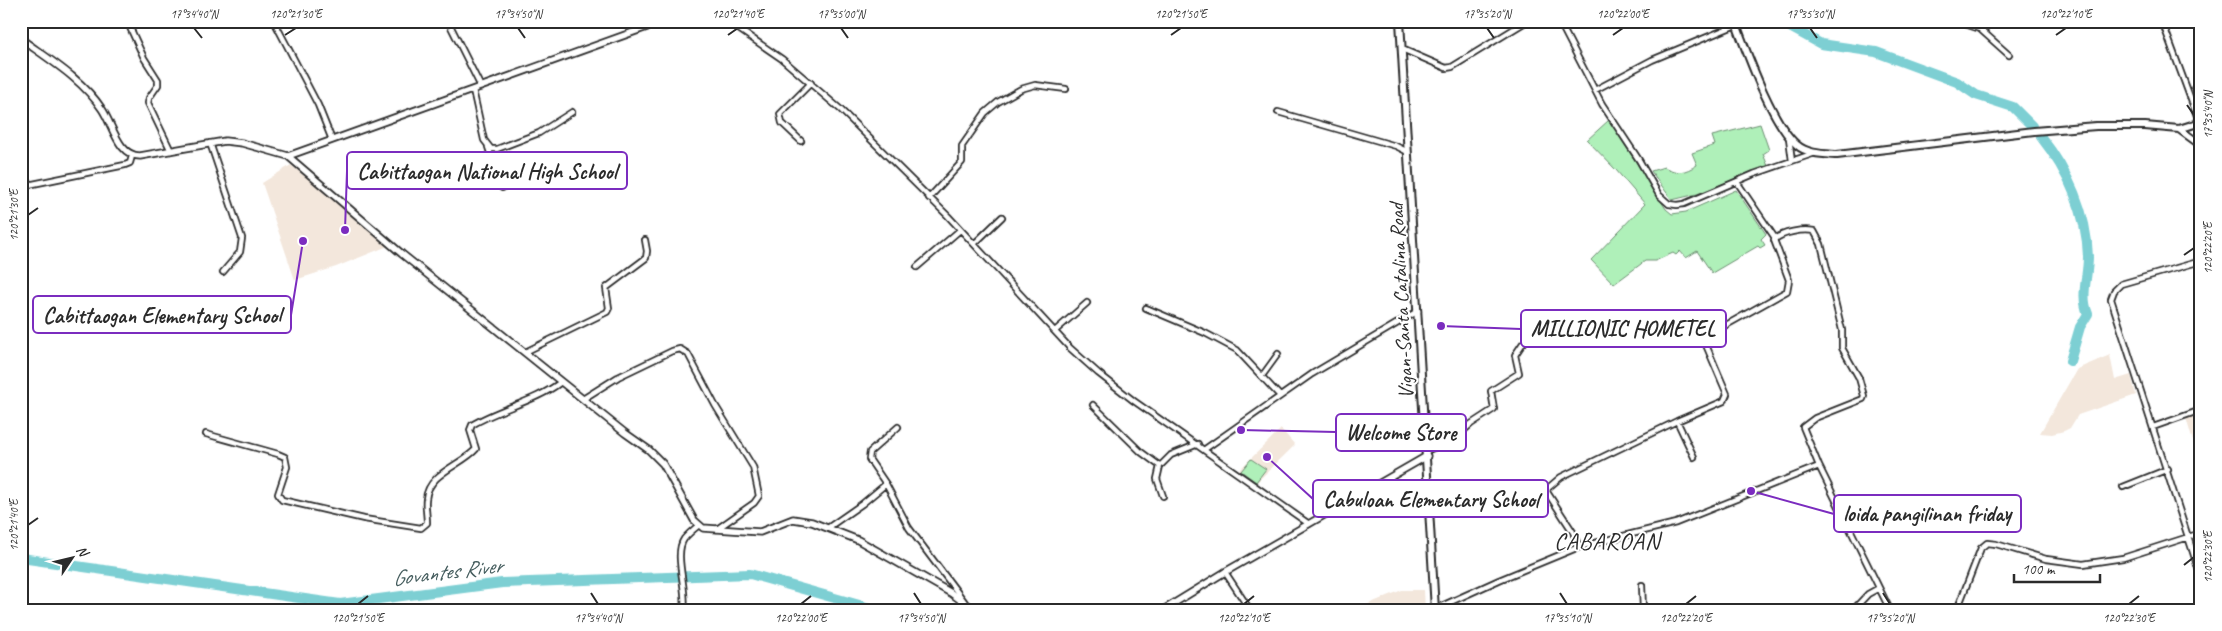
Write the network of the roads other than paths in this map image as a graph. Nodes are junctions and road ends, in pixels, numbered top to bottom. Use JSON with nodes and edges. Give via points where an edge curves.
{"nodes":[{"id":1,"x":127,"y":21,"type":"edge"},
{"id":2,"x":274,"y":21,"type":"edge"},
{"id":3,"x":448,"y":21,"type":"edge"},
{"id":4,"x":664,"y":21,"type":"edge"},
{"id":5,"x":726,"y":21,"type":"edge"},
{"id":6,"x":1400,"y":21,"type":"edge"},
{"id":7,"x":1527,"y":21,"type":"edge"},
{"id":8,"x":1559,"y":21,"type":"edge"},
{"id":9,"x":1956,"y":21,"type":"edge"},
{"id":10,"x":1978,"y":21,"type":"edge"},
{"id":11,"x":2162,"y":21,"type":"edge"},
{"id":12,"x":1736,"y":23,"type":"edge"},
{"id":13,"x":1980,"y":29,"type":"junction"},
{"id":14,"x":21,"y":39,"type":"edge"},
{"id":15,"x":1402,"y":49,"type":"junction"},
{"id":16,"x":2009,"y":55,"type":"dead end"},
{"id":17,"x":812,"y":83,"type":"junction"},
{"id":18,"x":481,"y":87,"type":"junction"},
{"id":19,"x":1066,"y":89,"type":"dead end"},
{"id":20,"x":473,"y":90,"type":"junction"},
{"id":21,"x":1595,"y":90,"type":"junction"},
{"id":22,"x":572,"y":112,"type":"dead end"},
{"id":23,"x":1278,"y":112,"type":"dead end"},
{"id":24,"x":2200,"y":125,"type":"edge"},
{"id":25,"x":2179,"y":129,"type":"junction"},
{"id":26,"x":1789,"y":137,"type":"junction"},
{"id":27,"x":332,"y":140,"type":"junction"},
{"id":28,"x":801,"y":141,"type":"dead end"},
{"id":29,"x":210,"y":143,"type":"junction"},
{"id":30,"x":2201,"y":145,"type":"edge"},
{"id":31,"x":488,"y":146,"type":"junction"},
{"id":32,"x":171,"y":151,"type":"junction"},
{"id":33,"x":1408,"y":152,"type":"junction"},
{"id":34,"x":1816,"y":153,"type":"junction"},
{"id":35,"x":132,"y":156,"type":"junction"},
{"id":36,"x":288,"y":156,"type":"junction"},
{"id":37,"x":1792,"y":161,"type":"junction"},
{"id":38,"x":1737,"y":182,"type":"junction"},
{"id":39,"x":502,"y":188,"type":"dead end"},
{"id":40,"x":21,"y":196,"type":"edge"},
{"id":41,"x":929,"y":198,"type":"junction"},
{"id":42,"x":1002,"y":217,"type":"dead end"},
{"id":43,"x":960,"y":230,"type":"junction"},
{"id":44,"x":1775,"y":238,"type":"junction"},
{"id":45,"x":645,"y":240,"type":"dead end"},
{"id":46,"x":974,"y":244,"type":"junction"},
{"id":47,"x":2201,"y":262,"type":"edge"},
{"id":48,"x":917,"y":267,"type":"dead end"},
{"id":49,"x":223,"y":272,"type":"dead end"},
{"id":50,"x":1087,"y":303,"type":"dead end"},
{"id":51,"x":1146,"y":308,"type":"dead end"},
{"id":52,"x":1418,"y":311,"type":"junction"},
{"id":53,"x":1055,"y":331,"type":"junction"},
{"id":54,"x":1523,"y":343,"type":"dead end"},
{"id":55,"x":525,"y":352,"type":"junction"},
{"id":56,"x":1278,"y":354,"type":"dead end"},
{"id":57,"x":1262,"y":376,"type":"junction"},
{"id":58,"x":561,"y":382,"type":"junction"},
{"id":59,"x":1280,"y":396,"type":"junction"},
{"id":60,"x":583,"y":400,"type":"junction"},
{"id":61,"x":1093,"y":405,"type":"dead end"},
{"id":62,"x":2201,"y":410,"type":"edge"},
{"id":63,"x":1676,"y":421,"type":"junction"},
{"id":64,"x":898,"y":427,"type":"dead end"},
{"id":65,"x":2153,"y":427,"type":"junction"},
{"id":66,"x":206,"y":434,"type":"dead end"},
{"id":67,"x":1198,"y":444,"type":"junction"},
{"id":68,"x":1206,"y":449,"type":"junction"},
{"id":69,"x":1427,"y":454,"type":"junction"},
{"id":70,"x":1694,"y":457,"type":"dead end"},
{"id":71,"x":1160,"y":466,"type":"junction"},
{"id":72,"x":1819,"y":466,"type":"junction"},
{"id":73,"x":2168,"y":469,"type":"junction"},
{"id":74,"x":886,"y":484,"type":"junction"},
{"id":75,"x":2123,"y":487,"type":"dead end"},
{"id":76,"x":1162,"y":496,"type":"dead end"},
{"id":77,"x":1310,"y":524,"type":"junction"},
{"id":78,"x":699,"y":525,"type":"junction"},
{"id":79,"x":829,"y":527,"type":"junction"},
{"id":80,"x":716,"y":530,"type":"junction"},
{"id":81,"x":2201,"y":533,"type":"edge"},
{"id":82,"x":2189,"y":536,"type":"junction"},
{"id":83,"x":1579,"y":547,"type":"junction"},
{"id":84,"x":1225,"y":572,"type":"junction"},
{"id":85,"x":2201,"y":577,"type":"edge"},
{"id":86,"x":1642,"y":585,"type":"dead end"},
{"id":87,"x":1879,"y":588,"type":"junction"},
{"id":88,"x":966,"y":604,"type":"junction"},
{"id":89,"x":684,"y":610,"type":"edge"},
{"id":90,"x":974,"y":610,"type":"edge"},
{"id":91,"x":1163,"y":610,"type":"edge"},
{"id":92,"x":1250,"y":610,"type":"edge"},
{"id":93,"x":1435,"y":610,"type":"edge"},
{"id":94,"x":1643,"y":610,"type":"edge"},
{"id":95,"x":1853,"y":610,"type":"edge"},
{"id":96,"x":1890,"y":610,"type":"edge"},
{"id":97,"x":1956,"y":610,"type":"edge"}],
"edges":[{"from":1,"to":32,"type":"street","via":[[158,80],[148,103]]},
{"from":2,"to":27,"type":"street","via":[[318,105]]},
{"from":3,"to":18,"type":"street"},
{"from":4,"to":18,"type":"street"},
{"from":5,"to":17,"type":"street"},
{"from":6,"to":15,"type":"main road","name":"Vigan-Santa Catalina Road"},
{"from":7,"to":15,"type":"street","via":[[1452,67],[1446,68]]},
{"from":8,"to":21,"type":"street"},
{"from":9,"to":13,"type":"street"},
{"from":10,"to":13,"type":"street"},
{"from":11,"to":24,"type":"street"},
{"from":12,"to":21,"type":"street","via":[[1652,60]]},
{"from":12,"to":26,"type":"main road","via":[[1775,116]]},
{"from":13,"to":16,"type":"street"},
{"from":14,"to":35,"type":"street","via":[[82,85],[104,111],[125,151]]},
{"from":15,"to":33,"type":"main road","name":"Vigan-Santa Catalina Road"},
{"from":17,"to":28,"type":"street","via":[[780,114],[782,123]]},
{"from":17,"to":41,"type":"street"},
{"from":18,"to":20,"type":"street"},
{"from":19,"to":41,"type":"street","via":[[1035,85],[1021,88],[991,107],[962,146],[962,162]]},
{"from":20,"to":27,"type":"street"},
{"from":20,"to":31,"type":"street"},
{"from":21,"to":38,"type":"street","via":[[1664,201],[1684,204]]},
{"from":22,"to":31,"type":"street","via":[[539,132],[497,149]]},
{"from":23,"to":33,"type":"street","via":[[1381,141]]},
{"from":24,"to":25,"type":"main road"},
{"from":25,"to":30,"type":"main road"},
{"from":25,"to":34,"type":"main road","via":[[2096,126],[1837,155]]},
{"from":26,"to":34,"type":"main road","via":[[1807,151]]},
{"from":26,"to":37,"type":"street"},
{"from":27,"to":36,"type":"street"},
{"from":29,"to":32,"type":"street"},
{"from":29,"to":36,"type":"street","via":[[242,142]]},
{"from":29,"to":49,"type":"street","via":[[242,238],[240,252]]},
{"from":31,"to":39,"type":"street"},
{"from":32,"to":35,"type":"street"},
{"from":33,"to":52,"type":"main road","name":"Vigan-Santa Catalina Road"},
{"from":34,"to":37,"type":"street"},
{"from":35,"to":40,"type":"street","via":[[130,163],[125,165],[28,185]]},
{"from":36,"to":55,"type":"street","via":[[402,254]]},
{"from":37,"to":38,"type":"street"},
{"from":38,"to":44,"type":"street"},
{"from":41,"to":43,"type":"street"},
{"from":42,"to":46,"type":"street"},
{"from":43,"to":46,"type":"street"},
{"from":43,"to":48,"type":"street"},
{"from":44,"to":63,"type":"street","via":[[1773,243],[1789,280],[1787,291],[1703,338],[1727,394],[1726,399]]},
{"from":44,"to":72,"type":"street","via":[[1807,230],[1818,234],[1842,330],[1842,348],[1859,378],[1864,396],[1804,425]]},
{"from":45,"to":55,"type":"street","via":[[646,258],[606,288],[608,312]]},
{"from":46,"to":53,"type":"street"},
{"from":47,"to":65,"type":"street","via":[[2121,284],[2112,296]]},
{"from":50,"to":53,"type":"street"},
{"from":51,"to":57,"type":"street","via":[[1232,347]]},
{"from":52,"to":59,"type":"street","via":[[1346,352]]},
{"from":52,"to":69,"type":"main road","name":"Vigan-Santa Catalina Road"},
{"from":53,"to":67,"type":"street","via":[[1113,386]]},
{"from":54,"to":69,"type":"street","via":[[1514,355],[1519,373],[1491,391],[1494,409],[1454,439]]},
{"from":55,"to":58,"type":"street"},
{"from":56,"to":57,"type":"street"},
{"from":57,"to":59,"type":"street"},
{"from":58,"to":60,"type":"street"},
{"from":58,"to":66,"type":"street","via":[[543,394],[472,425],[470,430],[476,449],[449,468],[429,488],[426,523],[421,528],[282,500],[278,494],[288,467],[285,457]]},
{"from":59,"to":68,"type":"street"},
{"from":60,"to":78,"type":"street","via":[[658,458]]},
{"from":60,"to":80,"type":"street","via":[[618,377],[672,351],[680,349],[688,354],[753,467],[759,493],[754,503]]},
{"from":61,"to":71,"type":"street"},
{"from":62,"to":65,"type":"street"},
{"from":63,"to":70,"type":"street"},
{"from":63,"to":83,"type":"street","via":[[1561,477],[1548,488],[1547,492],[1574,532]]},
{"from":64,"to":74,"type":"street","via":[[868,457]]},
{"from":65,"to":73,"type":"street"},
{"from":67,"to":68,"type":"street"},
{"from":67,"to":71,"type":"street","via":[[1171,455]]},
{"from":68,"to":77,"type":"street"},
{"from":69,"to":77,"type":"street"},
{"from":69,"to":93,"type":"main road","name":"Vigan-Santa Catalina Road"},
{"from":71,"to":76,"type":"street","via":[[1157,479]]},
{"from":72,"to":83,"type":"street","via":[[1676,523]]},
{"from":72,"to":87,"type":"street"},
{"from":73,"to":75,"type":"street"},
{"from":73,"to":82,"type":"street"},
{"from":74,"to":79,"type":"street"},
{"from":74,"to":88,"type":"street","via":[[909,528]]},
{"from":77,"to":84,"type":"street"},
{"from":78,"to":80,"type":"street"},
{"from":78,"to":89,"type":"street","via":[[684,539],[680,562],[686,593]]},
{"from":79,"to":80,"type":"street","via":[[798,518],[760,532]]},
{"from":79,"to":88,"type":"street","via":[[858,540]]},
{"from":81,"to":82,"type":"street"},
{"from":82,"to":85,"type":"street"},
{"from":82,"to":97,"type":"street","via":[[2123,558],[2083,564],[2046,560],[1987,543],[1981,548]]},
{"from":83,"to":93,"type":"street"},
{"from":84,"to":91,"type":"street"},
{"from":84,"to":92,"type":"street"},
{"from":86,"to":94,"type":"street"},
{"from":87,"to":95,"type":"street","via":[[1868,594]]},
{"from":87,"to":96,"type":"street"},
{"from":88,"to":90,"type":"street"}]}
